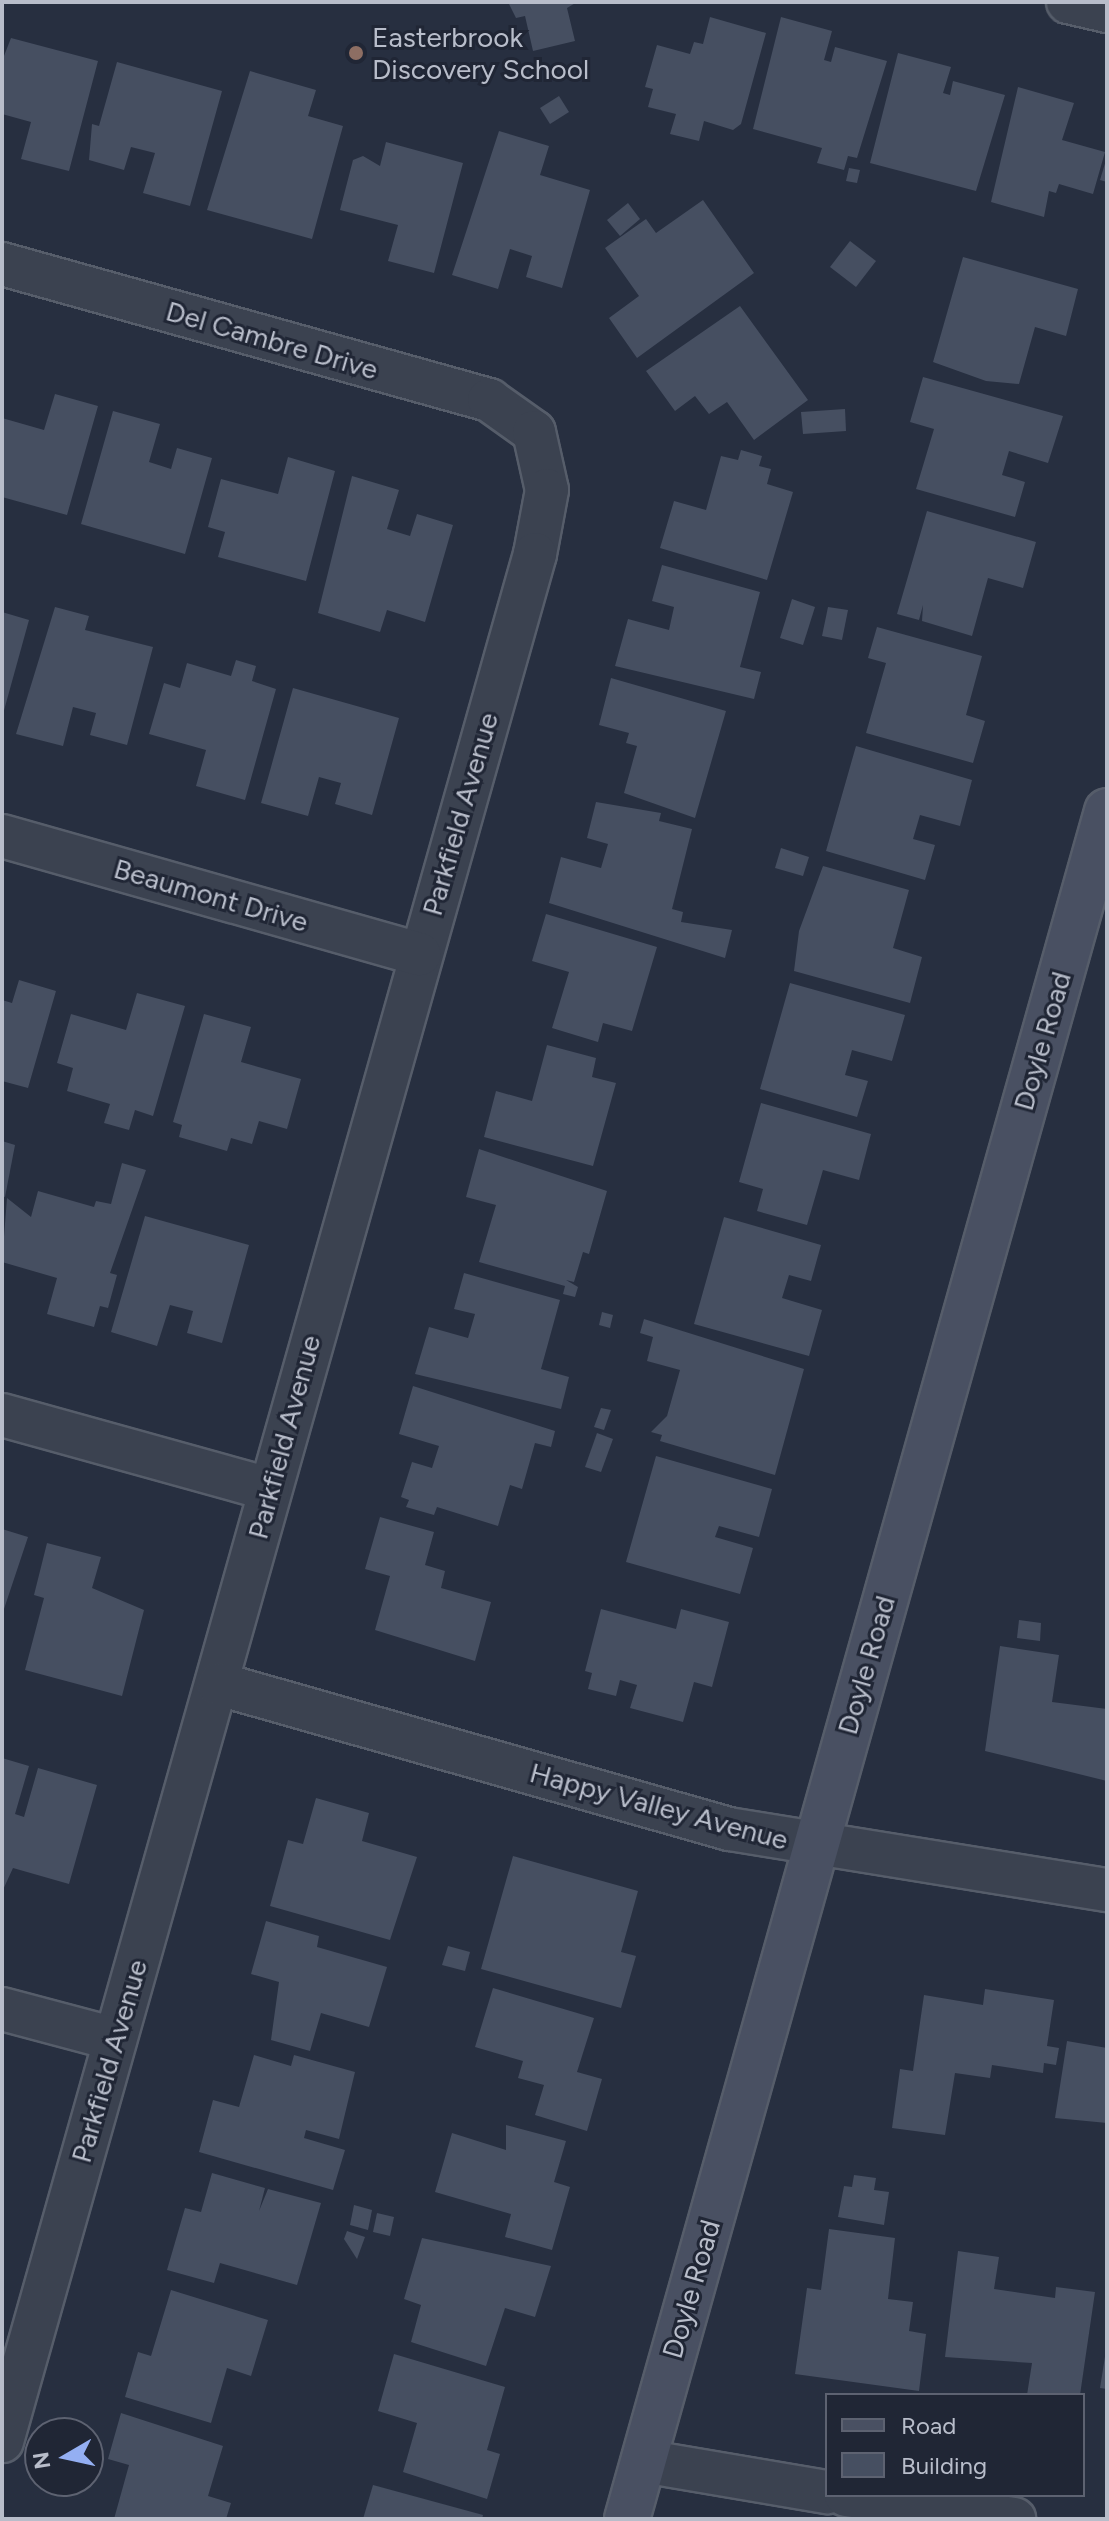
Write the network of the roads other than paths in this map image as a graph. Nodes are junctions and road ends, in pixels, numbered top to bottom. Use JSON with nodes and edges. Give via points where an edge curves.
{"nodes":[{"id":1,"x":1068,"y":2,"type":"edge"},
{"id":2,"x":1107,"y":11,"type":"edge"},
{"id":3,"x":2,"y":264,"type":"edge"},
{"id":4,"x":534,"y":432,"type":"joint"},
{"id":5,"x":1107,"y":811,"type":"edge"},
{"id":6,"x":2,"y":836,"type":"edge"},
{"id":7,"x":420,"y":954,"type":"junction"},
{"id":8,"x":2,"y":1415,"type":"edge"},
{"id":9,"x":268,"y":1489,"type":"junction"},
{"id":10,"x":219,"y":1684,"type":"junction"},
{"id":11,"x":815,"y":1846,"type":"junction"},
{"id":12,"x":1107,"y":1890,"type":"edge"},
{"id":13,"x":2,"y":2009,"type":"edge"},
{"id":14,"x":115,"y":2039,"type":"junction"},
{"id":15,"x":2,"y":2441,"type":"edge"},
{"id":16,"x":643,"y":2461,"type":"junction"},
{"id":17,"x":825,"y":2492,"type":"edge"},
{"id":18,"x":860,"y":2497,"type":"edge"},
{"id":19,"x":627,"y":2519,"type":"edge"},
{"id":20,"x":1014,"y":2519,"type":"edge"}],
"edges":[{"from":1,"to":2,"type":"street"},
{"from":3,"to":4,"type":"street","name":"Del Cambre Drive","via":[[489,400]]},
{"from":4,"to":7,"type":"street","name":"Parkfield Avenue","via":[[547,490],[535,554]]},
{"from":5,"to":11,"type":"main road","name":"Doyle Road"},
{"from":6,"to":7,"type":"street","name":"Beaumont Drive"},
{"from":7,"to":9,"type":"street","name":"Parkfield Avenue"},
{"from":8,"to":9,"type":"street"},
{"from":9,"to":10,"type":"street","name":"Parkfield Avenue"},
{"from":10,"to":11,"type":"street","name":"Happy Valley Avenue","via":[[729,1829]]},
{"from":10,"to":14,"type":"street","name":"Parkfield Avenue"},
{"from":11,"to":12,"type":"street","name":"Happy Valley Avenue"},
{"from":11,"to":16,"type":"main road","name":"Doyle Road"},
{"from":13,"to":14,"type":"street"},
{"from":14,"to":15,"type":"street","name":"Parkfield Avenue"},
{"from":16,"to":17,"type":"street"},
{"from":16,"to":19,"type":"main road","name":"Doyle Road"},
{"from":18,"to":20,"type":"street"}]}
